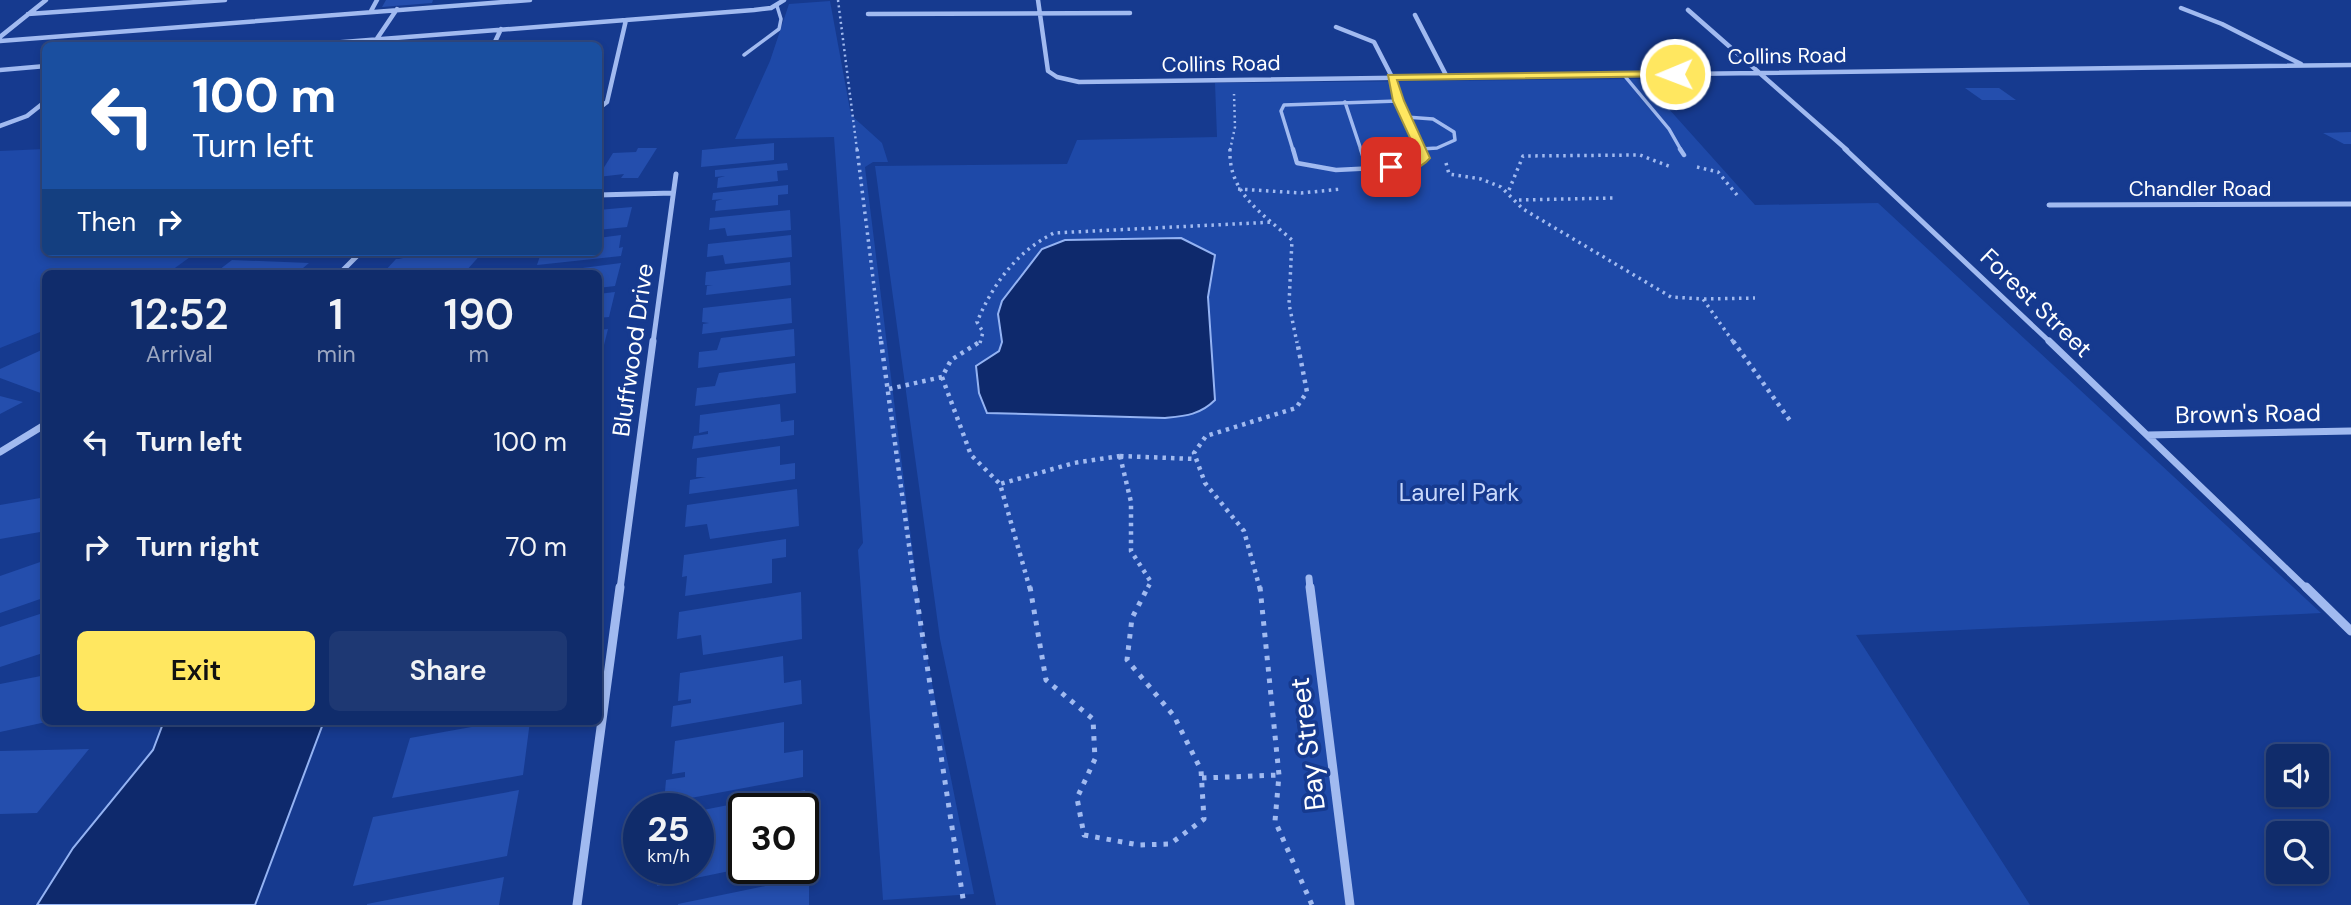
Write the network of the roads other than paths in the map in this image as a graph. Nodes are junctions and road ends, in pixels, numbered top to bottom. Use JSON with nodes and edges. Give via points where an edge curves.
{"nodes":[{"id":1,"x":46,"y":0,"type":"edge"},
{"id":2,"x":225,"y":0,"type":"edge"},
{"id":3,"x":377,"y":0,"type":"edge"},
{"id":4,"x":438,"y":0,"type":"edge"},
{"id":5,"x":530,"y":0,"type":"edge"},
{"id":6,"x":785,"y":0,"type":"edge"},
{"id":7,"x":1038,"y":0,"type":"edge"},
{"id":8,"x":777,"y":6,"type":"junction"},
{"id":9,"x":434,"y":7,"type":"junction"},
{"id":10,"x":2181,"y":8,"type":"dead end"},
{"id":11,"x":397,"y":9,"type":"junction"},
{"id":12,"x":1688,"y":10,"type":"dead end"},
{"id":13,"x":371,"y":11,"type":"junction"},
{"id":14,"x":1041,"y":13,"type":"junction"},
{"id":15,"x":1130,"y":13,"type":"dead end"},
{"id":16,"x":29,"y":14,"type":"junction"},
{"id":17,"x":868,"y":14,"type":"dead end"},
{"id":18,"x":1415,"y":15,"type":"dead end"},
{"id":19,"x":626,"y":20,"type":"junction"},
{"id":20,"x":1336,"y":27,"type":"dead end"},
{"id":21,"x":501,"y":29,"type":"junction"},
{"id":22,"x":0,"y":39,"type":"edge"},
{"id":23,"x":378,"y":39,"type":"junction"},
{"id":24,"x":341,"y":42,"type":"edge"},
{"id":25,"x":375,"y":42,"type":"edge"},
{"id":26,"x":495,"y":42,"type":"edge"},
{"id":27,"x":744,"y":55,"type":"dead end"},
{"id":28,"x":2351,"y":65,"type":"edge"},
{"id":29,"x":42,"y":66,"type":"edge"},
{"id":30,"x":2305,"y":66,"type":"junction"},
{"id":31,"x":0,"y":70,"type":"edge"},
{"id":32,"x":1757,"y":72,"type":"junction"},
{"id":33,"x":1623,"y":74,"type":"junction"},
{"id":34,"x":1447,"y":77,"type":"junction"},
{"id":35,"x":1392,"y":78,"type":"junction"},
{"id":36,"x":1398,"y":101,"type":"junction"},
{"id":37,"x":1345,"y":102,"type":"junction"},
{"id":38,"x":42,"y":105,"type":"edge"},
{"id":39,"x":602,"y":106,"type":"edge"},
{"id":40,"x":1406,"y":117,"type":"junction"},
{"id":41,"x":0,"y":126,"type":"edge"},
{"id":42,"x":1421,"y":149,"type":"junction"},
{"id":43,"x":1684,"y":155,"type":"dead end"},
{"id":44,"x":1367,"y":168,"type":"junction"},
{"id":45,"x":676,"y":174,"type":"dead end"},
{"id":46,"x":673,"y":193,"type":"junction"},
{"id":47,"x":602,"y":195,"type":"edge"},
{"id":48,"x":2351,"y":204,"type":"edge"},
{"id":49,"x":2049,"y":205,"type":"dead end"},
{"id":50,"x":358,"y":256,"type":"edge"},
{"id":51,"x":343,"y":270,"type":"edge"},
{"id":52,"x":42,"y":426,"type":"edge"},
{"id":53,"x":2351,"y":431,"type":"edge"},
{"id":54,"x":2147,"y":435,"type":"junction"},
{"id":55,"x":0,"y":452,"type":"edge"},
{"id":56,"x":1309,"y":578,"type":"dead end"},
{"id":57,"x":2351,"y":631,"type":"edge"},
{"id":58,"x":602,"y":720,"type":"edge"},
{"id":59,"x":601,"y":725,"type":"edge"},
{"id":60,"x":577,"y":905,"type":"edge"},
{"id":61,"x":1350,"y":905,"type":"edge"}],
"edges":[{"from":1,"to":16,"type":"street"},
{"from":2,"to":16,"type":"street"},
{"from":3,"to":13,"type":"street"},
{"from":4,"to":9,"type":"street"},
{"from":5,"to":9,"type":"street"},
{"from":6,"to":8,"type":"street"},
{"from":7,"to":14,"type":"street"},
{"from":8,"to":19,"type":"street"},
{"from":8,"to":27,"type":"lane","via":[[779,29]]},
{"from":9,"to":11,"type":"street"},
{"from":10,"to":30,"type":"street"},
{"from":11,"to":13,"type":"street"},
{"from":11,"to":23,"type":"street"},
{"from":12,"to":32,"type":"street","name":"Forest Street"},
{"from":13,"to":22,"type":"street"},
{"from":14,"to":15,"type":"street"},
{"from":14,"to":17,"type":"street"},
{"from":14,"to":35,"type":"street","name":"Collins Road","via":[[1046,68],[1057,78],[1087,82]]},
{"from":16,"to":22,"type":"street"},
{"from":18,"to":34,"type":"street"},
{"from":19,"to":21,"type":"street"},
{"from":19,"to":39,"type":"street","via":[[607,102]]},
{"from":20,"to":35,"type":"street","via":[[1374,42]]},
{"from":21,"to":23,"type":"street"},
{"from":21,"to":26,"type":"street"},
{"from":23,"to":24,"type":"street"},
{"from":23,"to":25,"type":"street"},
{"from":28,"to":30,"type":"street","name":"Collins Road"},
{"from":29,"to":31,"type":"street"},
{"from":30,"to":32,"type":"street","name":"Collins Road"},
{"from":32,"to":33,"type":"street","name":"Collins Road"},
{"from":32,"to":54,"type":"street","name":"Forest Street","via":[[1948,244]]},
{"from":33,"to":34,"type":"street","name":"Collins Road"},
{"from":33,"to":43,"type":"lane","via":[[1669,128]]},
{"from":34,"to":35,"type":"street","name":"Collins Road"},
{"from":35,"to":36,"type":"lane"},
{"from":36,"to":37,"type":"lane"},
{"from":36,"to":40,"type":"lane"},
{"from":37,"to":44,"type":"lane"},
{"from":37,"to":44,"type":"lane","via":[[1284,105],[1281,111],[1297,163],[1304,168]]},
{"from":38,"to":41,"type":"street"},
{"from":40,"to":42,"type":"lane"},
{"from":40,"to":42,"type":"lane","via":[[1433,119],[1454,132],[1455,140],[1446,145]]},
{"from":42,"to":44,"type":"lane","via":[[1425,158],[1416,166]]},
{"from":45,"to":46,"type":"street","name":"Bluffwood Drive"},
{"from":46,"to":47,"type":"street"},
{"from":46,"to":58,"type":"street","name":"Bluffwood Drive"},
{"from":48,"to":49,"type":"street","name":"Chandler Road"},
{"from":50,"to":51,"type":"street"},
{"from":52,"to":55,"type":"street"},
{"from":53,"to":54,"type":"street","name":"Brown's Road"},
{"from":54,"to":57,"type":"street","name":"Forest Street"},
{"from":56,"to":61,"type":"street","name":"Bay Street"},
{"from":59,"to":60,"type":"street","name":"Bluffwood Drive"}]}
